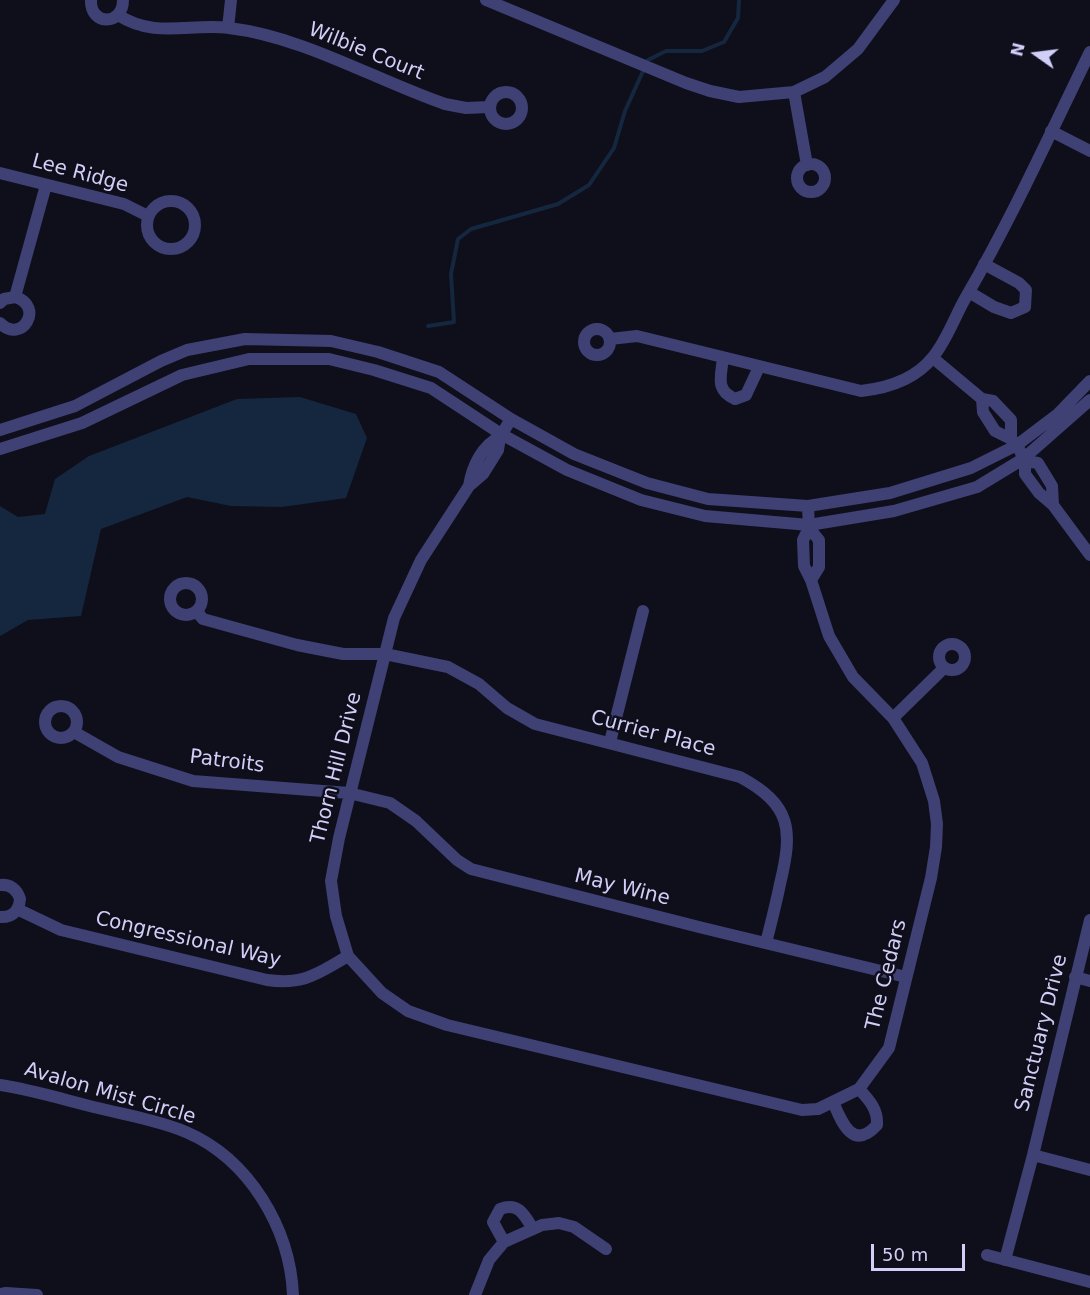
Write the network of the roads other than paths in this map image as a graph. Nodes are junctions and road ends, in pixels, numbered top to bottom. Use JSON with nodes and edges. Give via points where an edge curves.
{"nodes":[{"id":1,"x":91,"y":0,"type":"edge"},
{"id":2,"x":123,"y":0,"type":"edge"},
{"id":3,"x":231,"y":0,"type":"edge"},
{"id":4,"x":486,"y":0,"type":"edge"},
{"id":5,"x":894,"y":0,"type":"edge"},
{"id":6,"x":118,"y":15,"type":"junction"},
{"id":7,"x":228,"y":28,"type":"junction"},
{"id":8,"x":1090,"y":52,"type":"edge"},
{"id":9,"x":794,"y":92,"type":"junction"},
{"id":10,"x":489,"y":107,"type":"dead end"},
{"id":11,"x":1051,"y":131,"type":"junction"},
{"id":12,"x":1090,"y":151,"type":"edge"},
{"id":13,"x":807,"y":165,"type":"dead end"},
{"id":14,"x":0,"y":173,"type":"edge"},
{"id":15,"x":46,"y":185,"type":"junction"},
{"id":16,"x":148,"y":216,"type":"junction"},
{"id":17,"x":984,"y":264,"type":"junction"},
{"id":18,"x":969,"y":292,"type":"junction"},
{"id":19,"x":15,"y":297,"type":"junction"},
{"id":20,"x":0,"y":303,"type":"edge"},
{"id":21,"x":0,"y":323,"type":"edge"},
{"id":22,"x":610,"y":339,"type":"dead end"},
{"id":23,"x":723,"y":358,"type":"junction"},
{"id":24,"x":933,"y":358,"type":"junction"},
{"id":25,"x":759,"y":367,"type":"junction"},
{"id":26,"x":1090,"y":381,"type":"edge"},
{"id":27,"x":982,"y":399,"type":"junction"},
{"id":28,"x":1090,"y":400,"type":"edge"},
{"id":29,"x":511,"y":419,"type":"junction"},
{"id":30,"x":0,"y":430,"type":"edge"},
{"id":31,"x":501,"y":435,"type":"junction"},
{"id":32,"x":1014,"y":442,"type":"junction"},
{"id":33,"x":0,"y":449,"type":"edge"},
{"id":34,"x":1024,"y":460,"type":"junction"},
{"id":35,"x":808,"y":506,"type":"junction"},
{"id":36,"x":809,"y":526,"type":"junction"},
{"id":37,"x":1090,"y":555,"type":"edge"},
{"id":38,"x":643,"y":611,"type":"dead end"},
{"id":39,"x":197,"y":612,"type":"dead end"},
{"id":40,"x":385,"y":654,"type":"junction"},
{"id":41,"x":944,"y":668,"type":"dead end"},
{"id":42,"x":894,"y":718,"type":"junction"},
{"id":43,"x":74,"y":732,"type":"dead end"},
{"id":44,"x":610,"y":742,"type":"junction"},
{"id":45,"x":350,"y":793,"type":"junction"},
{"id":46,"x":0,"y":885,"type":"edge"},
{"id":47,"x":17,"y":909,"type":"junction"},
{"id":48,"x":0,"y":917,"type":"edge"},
{"id":49,"x":1090,"y":920,"type":"edge"},
{"id":50,"x":766,"y":942,"type":"junction"},
{"id":51,"x":348,"y":956,"type":"junction"},
{"id":52,"x":906,"y":977,"type":"junction"},
{"id":53,"x":1075,"y":977,"type":"junction"},
{"id":54,"x":1090,"y":981,"type":"edge"},
{"id":55,"x":447,"y":1025,"type":"joint"},
{"id":56,"x":0,"y":1085,"type":"edge"},
{"id":57,"x":859,"y":1089,"type":"junction"},
{"id":58,"x":833,"y":1102,"type":"junction"},
{"id":59,"x":1033,"y":1155,"type":"junction"},
{"id":60,"x":1090,"y":1170,"type":"edge"},
{"id":61,"x":533,"y":1228,"type":"junction"},
{"id":62,"x":504,"y":1242,"type":"junction"},
{"id":63,"x":606,"y":1249,"type":"dead end"},
{"id":64,"x":987,"y":1255,"type":"dead end"},
{"id":65,"x":1005,"y":1260,"type":"junction"},
{"id":66,"x":1090,"y":1282,"type":"edge"},
{"id":67,"x":0,"y":1294,"type":"edge"},
{"id":68,"x":37,"y":1295,"type":"edge"},
{"id":69,"x":293,"y":1295,"type":"edge"},
{"id":70,"x":475,"y":1295,"type":"edge"}],
"edges":[{"from":1,"to":6,"type":"street","name":"Wilbie Court","via":[[99,17],[109,19]]},
{"from":2,"to":6,"type":"street"},
{"from":3,"to":7,"type":"street"},
{"from":4,"to":9,"type":"street","via":[[710,92],[740,97]]},
{"from":5,"to":9,"type":"street","via":[[858,49],[825,77]]},
{"from":6,"to":7,"type":"street","name":"Wilbie Court","via":[[147,28]]},
{"from":7,"to":10,"type":"street","name":"Wilbie Court","via":[[312,50],[445,104]]},
{"from":8,"to":11,"type":"street"},
{"from":9,"to":13,"type":"street"},
{"from":11,"to":12,"type":"street"},
{"from":11,"to":17,"type":"street"},
{"from":14,"to":15,"type":"street","name":"Lee Ridge"},
{"from":15,"to":16,"type":"street","name":"Lee Ridge","via":[[124,204]]},
{"from":15,"to":19,"type":"street"},
{"from":16,"to":16,"type":"street","via":[[148,233],[164,248],[180,248],[195,231],[190,209],[175,201],[159,204]]},
{"from":17,"to":18,"type":"street"},
{"from":17,"to":18,"type":"street","via":[[1026,290],[1025,307],[1011,313]]},
{"from":18,"to":24,"type":"street"},
{"from":19,"to":20,"type":"street"},
{"from":19,"to":21,"type":"street","via":[[28,307],[27,321],[15,330]]},
{"from":22,"to":23,"type":"street","via":[[637,336]]},
{"from":23,"to":25,"type":"street"},
{"from":23,"to":25,"type":"street","via":[[721,387],[735,399],[747,395]]},
{"from":24,"to":25,"type":"street","via":[[905,380],[884,389],[861,391]]},
{"from":24,"to":27,"type":"street"},
{"from":26,"to":32,"type":"street","via":[[1058,414]]},
{"from":27,"to":32,"type":"street","via":[[983,412],[995,431]]},
{"from":27,"to":32,"type":"street","via":[[993,401],[1011,420]]},
{"from":28,"to":34,"type":"street"},
{"from":29,"to":30,"type":"street","via":[[439,372],[378,352],[331,341],[245,339],[187,350],[75,406]]},
{"from":29,"to":31,"type":"street","name":"Thorn Hill Drive"},
{"from":29,"to":35,"type":"street","via":[[574,454],[647,483],[708,499]]},
{"from":31,"to":33,"type":"street","via":[[431,388],[374,370],[329,360],[249,359],[182,375],[82,423]]},
{"from":31,"to":36,"type":"street","via":[[567,470],[641,500],[705,516]]},
{"from":31,"to":40,"type":"street","name":"Thorn Hill Drive","via":[[489,441],[472,471],[469,486],[421,560],[394,618]]},
{"from":32,"to":34,"type":"street"},
{"from":32,"to":35,"type":"street","via":[[971,468],[890,493]]},
{"from":34,"to":36,"type":"street","via":[[959,493],[894,511]]},
{"from":34,"to":37,"type":"street","via":[[1025,474]]},
{"from":35,"to":36,"type":"street","name":"The Cedars"},
{"from":36,"to":42,"type":"street","name":"The Cedars","via":[[803,540],[804,566],[829,636],[854,677]]},
{"from":38,"to":44,"type":"street"},
{"from":39,"to":40,"type":"street","name":"Currier Place","via":[[203,619],[297,645],[343,654]]},
{"from":40,"to":44,"type":"street","name":"Currier Place","via":[[448,668],[479,684],[507,708],[535,724]]},
{"from":40,"to":45,"type":"street","name":"Thorn Hill Drive"},
{"from":41,"to":42,"type":"street"},
{"from":42,"to":52,"type":"street","name":"The Cedars","via":[[922,762],[937,824],[931,878]]},
{"from":43,"to":45,"type":"street","name":"Patroits","via":[[118,757],[193,781]]},
{"from":44,"to":50,"type":"street","name":"Currier Place","via":[[740,777],[759,787],[776,803],[787,825],[788,851]]},
{"from":45,"to":50,"type":"street","name":"May Wine","via":[[390,803],[471,869]]},
{"from":45,"to":51,"type":"street","name":"Thorn Hill Drive","via":[[331,881]]},
{"from":46,"to":47,"type":"street","via":[[15,890],[20,899]]},
{"from":47,"to":48,"type":"street","via":[[10,916]]},
{"from":47,"to":51,"type":"street","name":"Congressional Way","via":[[61,930],[288,983],[321,972]]},
{"from":49,"to":53,"type":"street","name":"Sanctuary Drive"},
{"from":50,"to":52,"type":"street","name":"May Wine"},
{"from":51,"to":55,"type":"street","name":"Thorn Hill Drive","via":[[382,993],[408,1011]]},
{"from":52,"to":57,"type":"street","name":"The Cedars","via":[[889,1048]]},
{"from":53,"to":54,"type":"street"},
{"from":53,"to":59,"type":"street","name":"Sanctuary Drive"},
{"from":55,"to":58,"type":"street","name":"The Cedars","via":[[802,1110],[818,1109]]},
{"from":56,"to":69,"type":"street","name":"Avalon Mist Circle","via":[[185,1131],[227,1158],[263,1199],[288,1256]]},
{"from":57,"to":58,"type":"street","name":"The Cedars"},
{"from":57,"to":58,"type":"street","via":[[878,1117],[870,1133],[852,1134]]},
{"from":59,"to":60,"type":"street"},
{"from":59,"to":65,"type":"street","name":"Sanctuary Drive"},
{"from":61,"to":62,"type":"street"},
{"from":61,"to":62,"type":"street","via":[[518,1209],[500,1209],[493,1222]]},
{"from":61,"to":63,"type":"street","via":[[559,1223],[574,1227]]},
{"from":62,"to":70,"type":"street","via":[[489,1260]]},
{"from":64,"to":65,"type":"street"},
{"from":65,"to":66,"type":"street"},
{"from":67,"to":68,"type":"street"}]}
